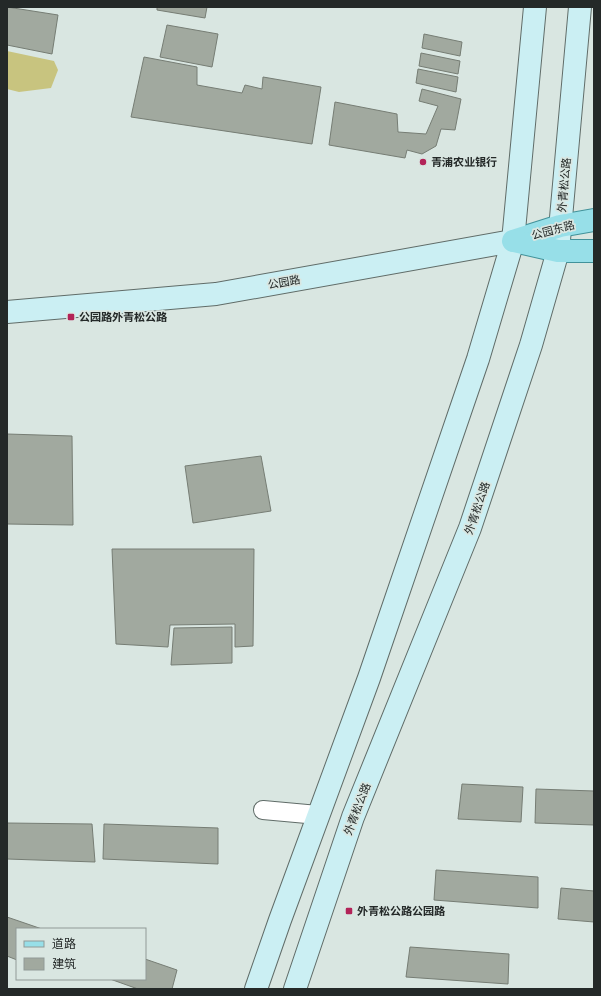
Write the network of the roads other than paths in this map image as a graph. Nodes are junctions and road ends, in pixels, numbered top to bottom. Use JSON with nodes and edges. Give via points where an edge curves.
{"nodes":[{"id":1,"x":534,"y":7,"type":"edge"},
{"id":2,"x":580,"y":7,"type":"edge"},
{"id":3,"x":594,"y":220,"type":"edge"},
{"id":4,"x":560,"y":226,"type":"junction"},
{"id":5,"x":513,"y":241,"type":"junction"},
{"id":6,"x":558,"y":251,"type":"junction"},
{"id":7,"x":594,"y":251,"type":"edge"},
{"id":8,"x":7,"y":312,"type":"edge"},
{"id":9,"x":263,"y":810,"type":"dead end"},
{"id":10,"x":318,"y":816,"type":"junction"},
{"id":11,"x":256,"y":989,"type":"edge"},
{"id":12,"x":295,"y":989,"type":"edge"}],
"edges":[{"from":1,"to":5,"type":"main road"},
{"from":2,"to":4,"type":"main road","name":"外青松公路"},
{"from":3,"to":4,"type":"main road","name":"公园东路"},
{"from":4,"to":5,"type":"main road","name":"公园东路"},
{"from":4,"to":6,"type":"main road","name":"外青松公路"},
{"from":5,"to":6,"type":"main road","name":"公园路"},
{"from":5,"to":8,"type":"main road","name":"公园路","via":[[216,294]]},
{"from":5,"to":10,"type":"main road","via":[[478,359]]},
{"from":6,"to":7,"type":"main road","name":"公园东路"},
{"from":6,"to":12,"type":"main road","name":"外青松公路","via":[[531,345],[470,528],[353,817]]},
{"from":9,"to":10,"type":"street"},
{"from":10,"to":11,"type":"main road"}]}
